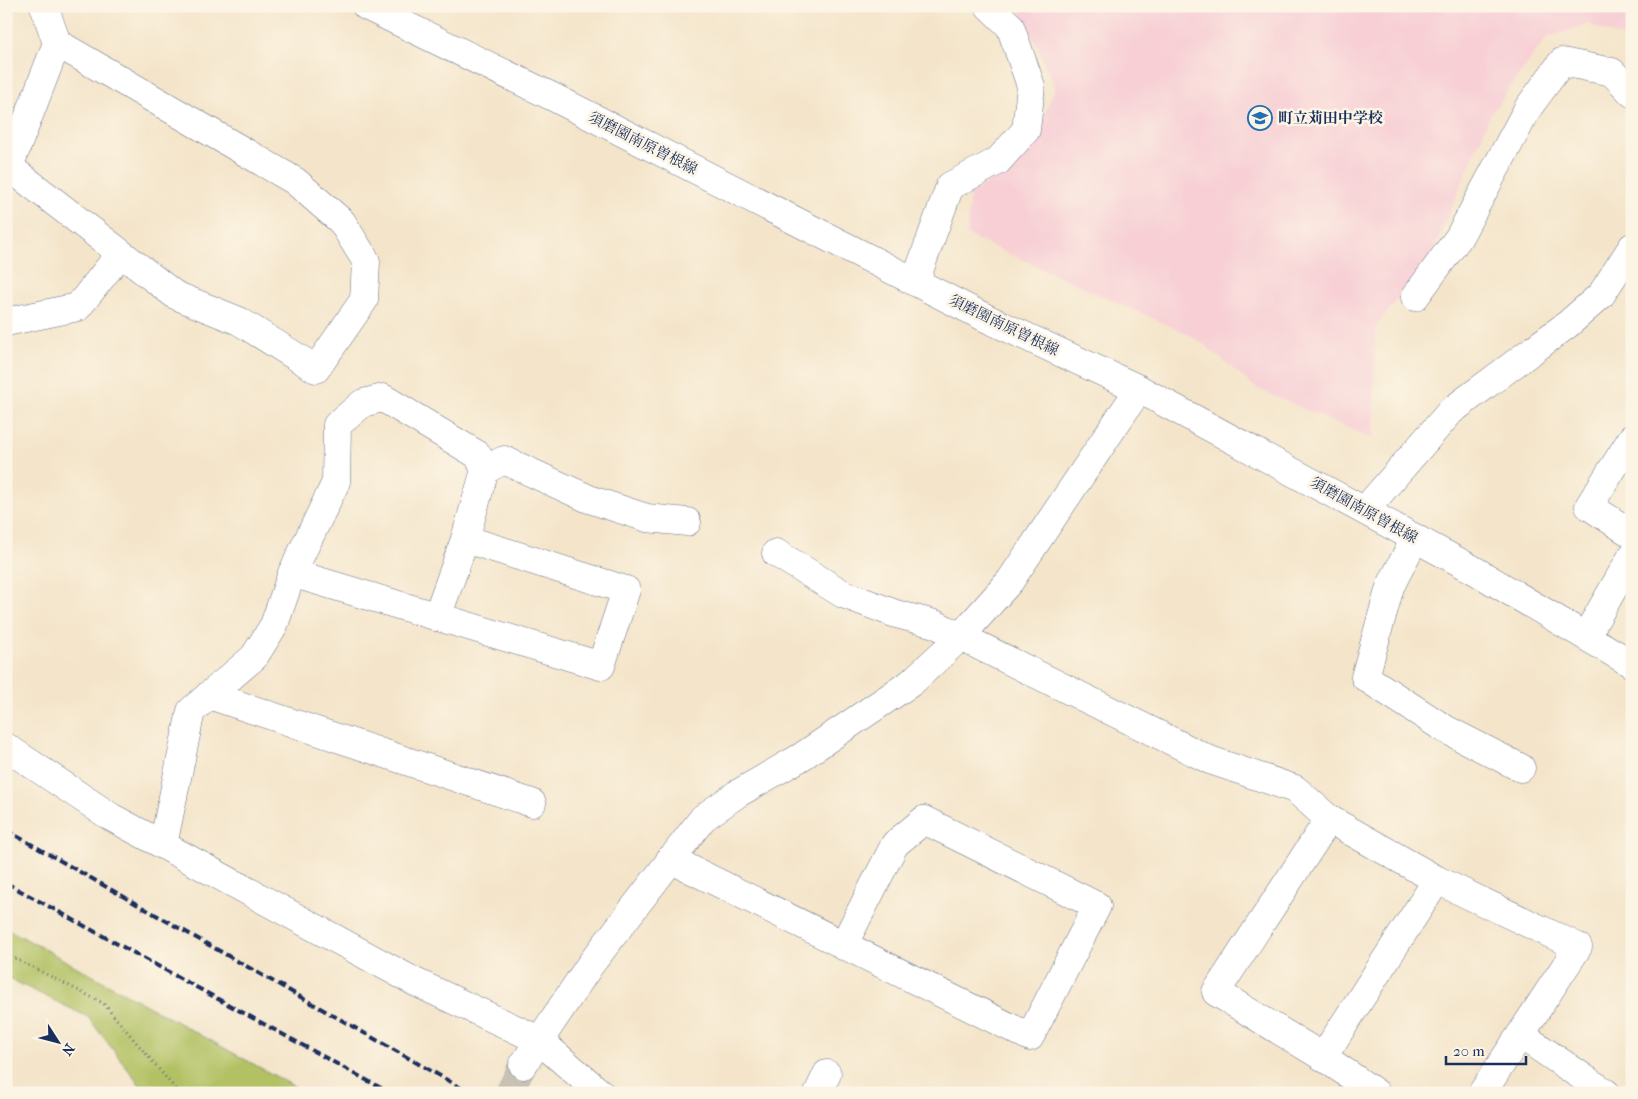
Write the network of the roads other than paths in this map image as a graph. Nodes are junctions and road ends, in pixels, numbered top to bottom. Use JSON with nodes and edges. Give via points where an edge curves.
{"nodes":[{"id":1,"x":44,"y":6,"type":"edge"},
{"id":2,"x":366,"y":6,"type":"edge"},
{"id":3,"x":989,"y":6,"type":"edge"},
{"id":4,"x":57,"y":44,"type":"junction"},
{"id":5,"x":1632,"y":93,"type":"edge"},
{"id":6,"x":8,"y":166,"type":"edge"},
{"id":7,"x":1632,"y":247,"type":"edge"},
{"id":8,"x":120,"y":254,"type":"junction"},
{"id":9,"x":915,"y":282,"type":"junction"},
{"id":10,"x":1415,"y":297,"type":"dead end"},
{"id":11,"x":6,"y":322,"type":"edge"},
{"id":12,"x":1139,"y":389,"type":"junction"},
{"id":13,"x":1632,"y":438,"type":"edge"},
{"id":14,"x":485,"y":470,"type":"junction"},
{"id":15,"x":1365,"y":510,"type":"junction"},
{"id":16,"x":687,"y":522,"type":"dead end"},
{"id":17,"x":1632,"y":534,"type":"edge"},
{"id":18,"x":1415,"y":538,"type":"junction"},
{"id":19,"x":465,"y":539,"type":"junction"},
{"id":20,"x":776,"y":553,"type":"dead end"},
{"id":21,"x":1632,"y":556,"type":"edge"},
{"id":22,"x":292,"y":574,"type":"junction"},
{"id":23,"x":436,"y":617,"type":"junction"},
{"id":24,"x":1586,"y":636,"type":"junction"},
{"id":25,"x":960,"y":637,"type":"junction"},
{"id":26,"x":1632,"y":664,"type":"edge"},
{"id":27,"x":209,"y":695,"type":"junction"},
{"id":28,"x":6,"y":747,"type":"edge"},
{"id":29,"x":1521,"y":768,"type":"dead end"},
{"id":30,"x":532,"y":803,"type":"dead end"},
{"id":31,"x":1329,"y":819,"type":"junction"},
{"id":32,"x":163,"y":845,"type":"junction"},
{"id":33,"x":670,"y":859,"type":"junction"},
{"id":34,"x":1437,"y":880,"type":"junction"},
{"id":35,"x":843,"y":946,"type":"junction"},
{"id":36,"x":1521,"y":1035,"type":"junction"},
{"id":37,"x":540,"y":1040,"type":"junction"},
{"id":38,"x":1323,"y":1057,"type":"junction"},
{"id":39,"x":523,"y":1065,"type":"tunnel mouth"},
{"id":40,"x":600,"y":1093,"type":"edge"},
{"id":41,"x":1376,"y":1093,"type":"edge"},
{"id":42,"x":1482,"y":1093,"type":"edge"},
{"id":43,"x":1606,"y":1093,"type":"edge"}],
"edges":[{"from":1,"to":4,"type":"street"},
{"from":2,"to":9,"type":"street","name":"須磨園南原曽根線","via":[[555,98]]},
{"from":3,"to":9,"type":"street","via":[[1010,26],[1031,86],[1026,130],[998,161],[950,186]]},
{"from":4,"to":6,"type":"street"},
{"from":4,"to":8,"type":"street","via":[[295,181],[342,222],[366,261],[364,300],[316,369],[239,321],[175,295]]},
{"from":5,"to":10,"type":"street","via":[[1612,72],[1562,62],[1528,108],[1458,237]]},
{"from":6,"to":8,"type":"street"},
{"from":7,"to":15,"type":"street","via":[[1600,295],[1568,324],[1451,411]]},
{"from":8,"to":11,"type":"street","via":[[78,307]]},
{"from":9,"to":12,"type":"street","name":"須磨園南原曽根線"},
{"from":12,"to":15,"type":"street","name":"須磨園南原曽根線"},
{"from":12,"to":25,"type":"street","via":[[1010,581]]},
{"from":13,"to":17,"type":"street","via":[[1589,506]]},
{"from":14,"to":16,"type":"street","via":[[504,460],[589,500],[647,518]]},
{"from":14,"to":19,"type":"street"},
{"from":14,"to":22,"type":"street","via":[[478,455],[383,398],[364,403],[338,425],[336,482]]},
{"from":15,"to":18,"type":"street","name":"須磨園南原曽根線"},
{"from":18,"to":24,"type":"street","name":"須磨園南原曽根線"},
{"from":18,"to":29,"type":"street","via":[[1390,587],[1365,677],[1445,729]]},
{"from":19,"to":23,"type":"street"},
{"from":19,"to":23,"type":"street","via":[[626,590],[601,666]]},
{"from":20,"to":25,"type":"street","via":[[843,594],[896,614],[935,624]]},
{"from":21,"to":24,"type":"street"},
{"from":22,"to":23,"type":"street"},
{"from":22,"to":27,"type":"street","via":[[274,625],[254,657]]},
{"from":24,"to":26,"type":"street","name":"須磨園南原曽根線"},
{"from":25,"to":31,"type":"street","via":[[1210,760],[1295,789]]},
{"from":25,"to":33,"type":"street","via":[[912,682],[703,818]]},
{"from":27,"to":30,"type":"street"},
{"from":27,"to":32,"type":"street","via":[[191,711]]},
{"from":28,"to":32,"type":"street","via":[[111,816]]},
{"from":31,"to":34,"type":"street"},
{"from":31,"to":38,"type":"street","via":[[1216,992]]},
{"from":32,"to":37,"type":"street","via":[[415,982]]},
{"from":33,"to":35,"type":"street"},
{"from":33,"to":37,"type":"street","via":[[590,965]]},
{"from":34,"to":36,"type":"street","via":[[1578,947]]},
{"from":34,"to":38,"type":"street"},
{"from":35,"to":35,"type":"street","via":[[895,844],[924,820],[1097,906],[1030,1037]]},
{"from":36,"to":42,"type":"street"},
{"from":36,"to":43,"type":"street"},
{"from":37,"to":39,"type":"street"},
{"from":37,"to":40,"type":"street"},
{"from":38,"to":41,"type":"street"}]}
